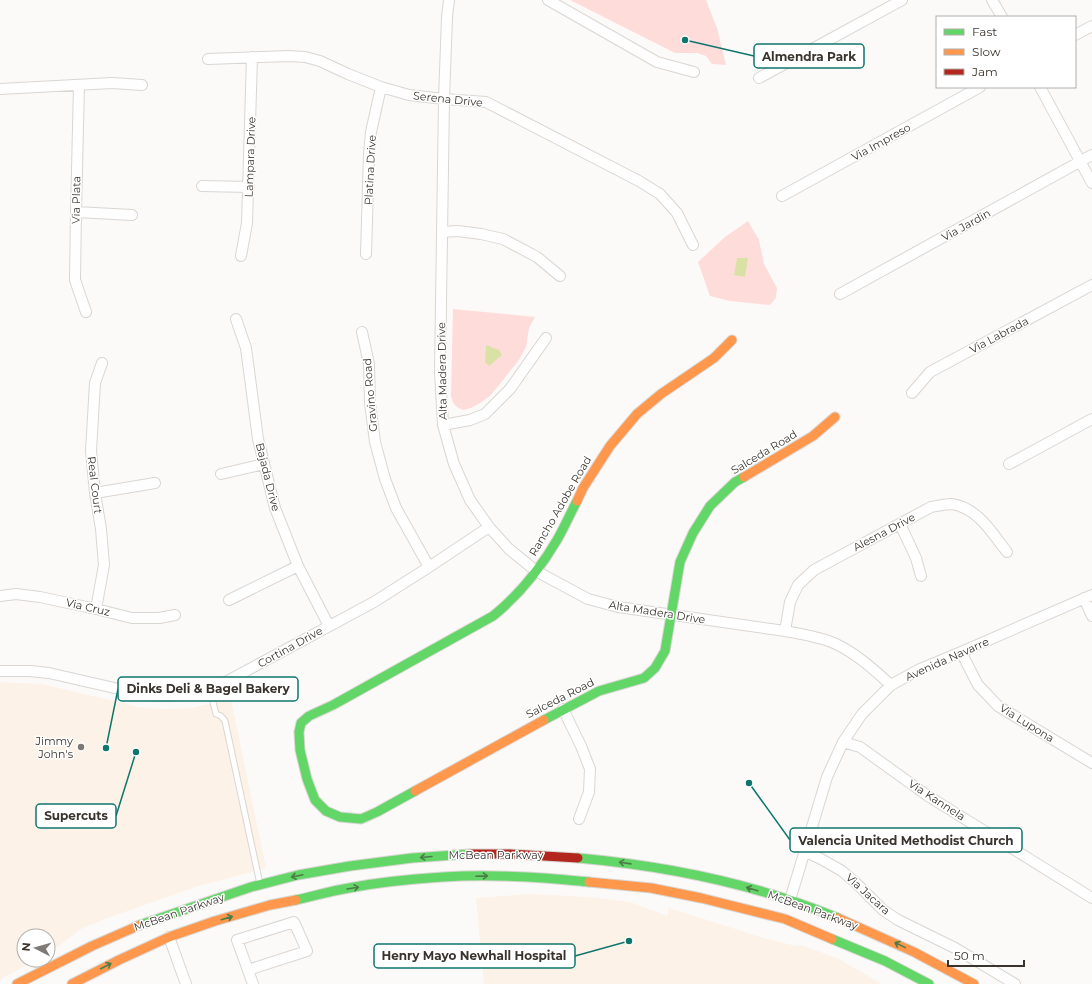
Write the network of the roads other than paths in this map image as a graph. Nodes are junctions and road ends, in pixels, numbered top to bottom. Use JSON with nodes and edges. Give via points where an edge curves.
{"nodes":[{"id":1,"x":449,"y":0,"type":"edge"},
{"id":2,"x":548,"y":0,"type":"edge"},
{"id":3,"x":902,"y":0,"type":"edge"},
{"id":4,"x":992,"y":0,"type":"edge"},
{"id":5,"x":1001,"y":16,"type":"edge"},
{"id":6,"x":1092,"y":26,"type":"edge"},
{"id":7,"x":1076,"y":34,"type":"edge"},
{"id":8,"x":252,"y":57,"type":"junction"},
{"id":9,"x":208,"y":59,"type":"dead end"},
{"id":10,"x":694,"y":72,"type":"dead end"},
{"id":11,"x":759,"y":78,"type":"dead end"},
{"id":12,"x":79,"y":85,"type":"junction"},
{"id":13,"x":142,"y":85,"type":"dead end"},
{"id":14,"x":381,"y":87,"type":"junction"},
{"id":15,"x":978,"y":88,"type":"edge"},
{"id":16,"x":1041,"y":88,"type":"edge"},
{"id":17,"x":0,"y":89,"type":"edge"},
{"id":18,"x":444,"y":99,"type":"junction"},
{"id":19,"x":1092,"y":156,"type":"edge"},
{"id":20,"x":1080,"y":162,"type":"junction"},
{"id":21,"x":1092,"y":183,"type":"edge"},
{"id":22,"x":202,"y":186,"type":"dead end"},
{"id":23,"x":249,"y":187,"type":"junction"},
{"id":24,"x":782,"y":196,"type":"dead end"},
{"id":25,"x":76,"y":212,"type":"junction"},
{"id":26,"x":132,"y":215,"type":"dead end"},
{"id":27,"x":442,"y":232,"type":"junction"},
{"id":28,"x":693,"y":245,"type":"dead end"},
{"id":29,"x":366,"y":254,"type":"dead end"},
{"id":30,"x":241,"y":256,"type":"dead end"},
{"id":31,"x":560,"y":276,"type":"dead end"},
{"id":32,"x":1092,"y":285,"type":"edge"},
{"id":33,"x":840,"y":294,"type":"dead end"},
{"id":34,"x":86,"y":312,"type":"dead end"},
{"id":35,"x":236,"y":319,"type":"dead end"},
{"id":36,"x":362,"y":332,"type":"dead end"},
{"id":37,"x":546,"y":338,"type":"dead end"},
{"id":38,"x":732,"y":340,"type":"dead end"},
{"id":39,"x":102,"y":363,"type":"dead end"},
{"id":40,"x":912,"y":393,"type":"dead end"},
{"id":41,"x":835,"y":417,"type":"dead end"},
{"id":42,"x":1092,"y":419,"type":"edge"},
{"id":43,"x":442,"y":425,"type":"junction"},
{"id":44,"x":264,"y":464,"type":"junction"},
{"id":45,"x":1009,"y":464,"type":"dead end"},
{"id":46,"x":221,"y":474,"type":"dead end"},
{"id":47,"x":155,"y":483,"type":"dead end"},
{"id":48,"x":95,"y":493,"type":"junction"},
{"id":49,"x":900,"y":524,"type":"junction"},
{"id":50,"x":489,"y":527,"type":"junction"},
{"id":51,"x":1007,"y":552,"type":"dead end"},
{"id":52,"x":298,"y":566,"type":"junction"},
{"id":53,"x":429,"y":567,"type":"junction"},
{"id":54,"x":536,"y":571,"type":"junction"},
{"id":55,"x":921,"y":576,"type":"dead end"},
{"id":56,"x":0,"y":596,"type":"edge"},
{"id":57,"x":1088,"y":596,"type":"edge"},
{"id":58,"x":229,"y":600,"type":"dead end"},
{"id":59,"x":96,"y":609,"type":"junction"},
{"id":60,"x":176,"y":615,"type":"dead end"},
{"id":61,"x":671,"y":615,"type":"junction"},
{"id":62,"x":1092,"y":616,"type":"edge"},
{"id":63,"x":329,"y":626,"type":"junction"},
{"id":64,"x":785,"y":631,"type":"junction"},
{"id":65,"x":961,"y":652,"type":"junction"},
{"id":66,"x":0,"y":670,"type":"edge"},
{"id":67,"x":891,"y":685,"type":"junction"},
{"id":68,"x":210,"y":690,"type":"junction"},
{"id":69,"x":563,"y":709,"type":"junction"},
{"id":70,"x":843,"y":742,"type":"junction"},
{"id":71,"x":1092,"y":763,"type":"edge"},
{"id":72,"x":307,"y":779,"type":"joint"},
{"id":73,"x":579,"y":819,"type":"dead end"},
{"id":74,"x":804,"y":851,"type":"junction"},
{"id":75,"x":260,"y":885,"type":"junction"},
{"id":76,"x":1092,"y":898,"type":"edge"},
{"id":77,"x":790,"y":900,"type":"junction"},
{"id":78,"x":169,"y":937,"type":"junction"},
{"id":79,"x":248,"y":970,"type":"junction"},
{"id":80,"x":17,"y":984,"type":"edge"},
{"id":81,"x":72,"y":984,"type":"edge"},
{"id":82,"x":186,"y":984,"type":"edge"},
{"id":83,"x":253,"y":984,"type":"edge"},
{"id":84,"x":929,"y":984,"type":"edge"},
{"id":85,"x":974,"y":984,"type":"edge"},
{"id":86,"x":1015,"y":984,"type":"edge"}],
"edges":[{"from":1,"to":18,"type":"street","name":"Alta Madera Drive"},
{"from":2,"to":10,"type":"street","via":[[657,62]]},
{"from":3,"to":11,"type":"street"},
{"from":4,"to":5,"type":"street"},
{"from":6,"to":7,"type":"street"},
{"from":8,"to":9,"type":"street","name":"Serena Drive"},
{"from":8,"to":14,"type":"street","name":"Serena Drive","via":[[305,57]]},
{"from":8,"to":23,"type":"street","name":"Lampara Drive"},
{"from":12,"to":13,"type":"street"},
{"from":12,"to":17,"type":"street"},
{"from":12,"to":25,"type":"street","name":"Via Plata"},
{"from":14,"to":18,"type":"street","name":"Serena Drive","via":[[409,95]]},
{"from":14,"to":29,"type":"street","name":"Platina Drive","via":[[369,154]]},
{"from":15,"to":24,"type":"street","name":"Via Impreso"},
{"from":16,"to":20,"type":"street"},
{"from":18,"to":27,"type":"street","name":"Alta Madera Drive"},
{"from":18,"to":28,"type":"street","name":"Serena Drive","via":[[486,102],[639,180],[660,194],[677,213]]},
{"from":19,"to":20,"type":"street","name":"Via Jardin"},
{"from":20,"to":21,"type":"street"},
{"from":20,"to":33,"type":"street","name":"Via Jardin"},
{"from":22,"to":23,"type":"street"},
{"from":23,"to":30,"type":"street","name":"Lampara Drive","via":[[248,223]]},
{"from":25,"to":26,"type":"street"},
{"from":25,"to":34,"type":"street","name":"Via Plata","via":[[75,280]]},
{"from":27,"to":31,"type":"street","via":[[458,231],[503,239],[537,257]]},
{"from":27,"to":43,"type":"street","name":"Alta Madera Drive"},
{"from":32,"to":40,"type":"street","name":"Via Labrada","via":[[930,372]]},
{"from":35,"to":44,"type":"street","name":"Bajada Drive","via":[[246,348],[258,439]]},
{"from":36,"to":53,"type":"street","name":"Gravino Road","via":[[369,364],[375,442],[385,479],[396,508]]},
{"from":37,"to":43,"type":"street","via":[[510,389],[485,414],[470,420]]},
{"from":38,"to":54,"type":"main road","name":"Rancho Adobe Road","via":[[714,358],[661,394],[638,414],[610,446],[582,488],[557,540]]},
{"from":39,"to":48,"type":"street","name":"Real Court","via":[[95,383],[91,451]]},
{"from":41,"to":61,"type":"main road","name":"Salceda Road","via":[[813,436],[735,482],[710,506],[693,533],[680,562]]},
{"from":42,"to":45,"type":"street"},
{"from":43,"to":50,"type":"street","name":"Alta Madera Drive","via":[[454,464],[470,500]]},
{"from":44,"to":46,"type":"street"},
{"from":44,"to":52,"type":"street","name":"Bajada Drive","via":[[275,508]]},
{"from":47,"to":48,"type":"street"},
{"from":48,"to":59,"type":"street","name":"Real Court","via":[[104,565]]},
{"from":49,"to":51,"type":"street","name":"Alesna Drive","via":[[931,507],[951,504],[967,509],[982,521]]},
{"from":49,"to":55,"type":"street","via":[[916,558]]},
{"from":49,"to":64,"type":"street","name":"Alesna Drive","via":[[814,570],[798,585],[790,602]]},
{"from":50,"to":53,"type":"street","name":"Cortina Drive"},
{"from":50,"to":54,"type":"street","name":"Alta Madera Drive","via":[[509,549]]},
{"from":52,"to":58,"type":"street"},
{"from":52,"to":63,"type":"street","name":"Bajada Drive"},
{"from":53,"to":63,"type":"street","name":"Cortina Drive","via":[[374,602]]},
{"from":54,"to":61,"type":"street","name":"Alta Madera Drive","via":[[588,599],[618,607]]},
{"from":54,"to":72,"type":"main road","name":"Rancho Adobe Road","via":[[528,583],[494,616],[309,716],[301,723],[300,750]]},
{"from":56,"to":59,"type":"street","name":"Via Cruz","via":[[16,594],[40,597]]},
{"from":57,"to":62,"type":"street"},
{"from":57,"to":65,"type":"street","name":"Avenida Navarre"},
{"from":59,"to":60,"type":"street","name":"Via Cruz","via":[[132,618]]},
{"from":61,"to":64,"type":"street","name":"Alta Madera Drive"},
{"from":61,"to":69,"type":"main road","name":"Salceda Road","via":[[665,651],[655,668],[644,678],[599,691]]},
{"from":63,"to":68,"type":"street","name":"Cortina Drive"},
{"from":64,"to":67,"type":"street","name":"Alta Madera Drive","via":[[805,634],[836,644]]},
{"from":65,"to":67,"type":"street","name":"Avenida Navarre","via":[[920,669]]},
{"from":65,"to":71,"type":"street","name":"Via Lupona","via":[[978,685],[998,706]]},
{"from":66,"to":68,"type":"street","name":"Cortina Drive","via":[[49,673],[144,695],[167,696]]},
{"from":67,"to":70,"type":"street","name":"Avenida Navarre","via":[[862,714]]},
{"from":68,"to":75,"type":"lane","via":[[216,714],[225,721]]},
{"from":69,"to":72,"type":"main road","name":"Salceda Road","via":[[361,819],[340,817],[326,811],[315,800]]},
{"from":69,"to":73,"type":"street","via":[[582,746],[590,769],[589,792]]},
{"from":70,"to":74,"type":"street","name":"Avenida Navarre","via":[[827,778]]},
{"from":70,"to":76,"type":"street","name":"Via Kannela","via":[[860,747],[928,796]]},
{"from":74,"to":77,"type":"street","name":"Avenida Navarre"},
{"from":74,"to":86,"type":"street","name":"Via Jacara","via":[[842,871],[883,910],[898,920],[954,948]]},
{"from":77,"to":75,"type":"main road","name":"McBean Parkway","one_way":true,"via":[[681,871],[598,859],[501,854],[389,860],[302,874]]},
{"from":75,"to":80,"type":"main road","name":"McBean Parkway","via":[[162,917],[104,940]]},
{"from":85,"to":77,"type":"main road","name":"McBean Parkway","one_way":true,"via":[[879,936]]},
{"from":81,"to":78,"type":"main road","name":"McBean Parkway","one_way":true},
{"from":78,"to":82,"type":"street"},
{"from":78,"to":84,"type":"main road","name":"McBean Parkway","one_way":true,"via":[[270,905],[350,888],[444,878],[538,877],[651,888],[785,919],[885,961]]},
{"from":79,"to":79,"type":"street","via":[[237,940],[294,922],[307,951]]},
{"from":79,"to":83,"type":"street"}]}
